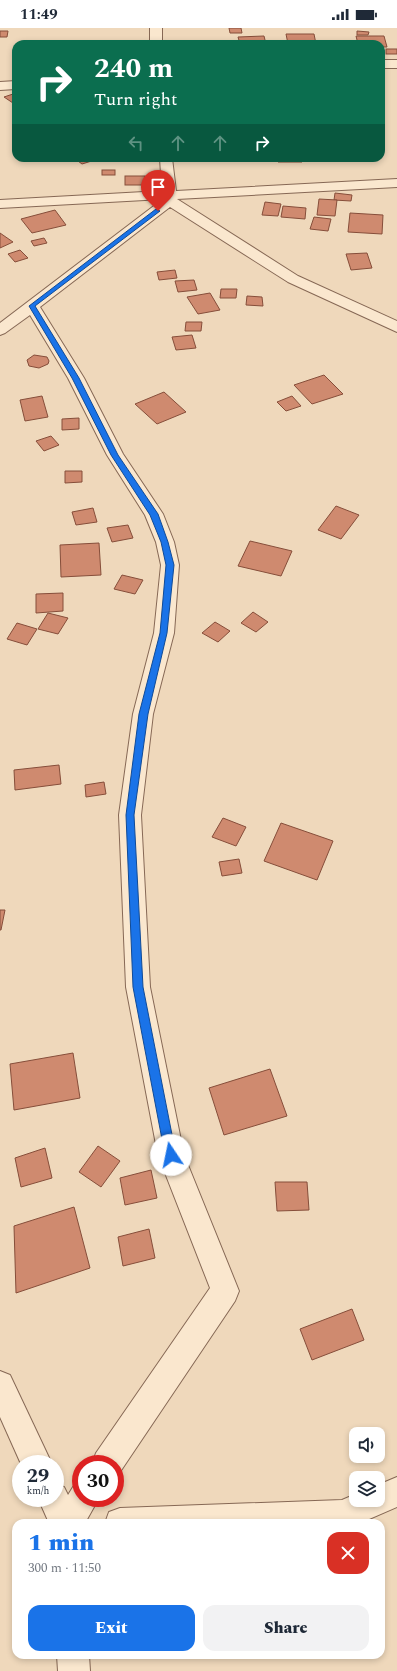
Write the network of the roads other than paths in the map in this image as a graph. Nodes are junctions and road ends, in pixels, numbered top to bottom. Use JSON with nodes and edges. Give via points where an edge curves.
{"nodes":[{"id":1,"x":156,"y":28,"type":"edge"},
{"id":2,"x":156,"y":40,"type":"edge"},
{"id":3,"x":385,"y":64,"type":"edge"},
{"id":4,"x":397,"y":64,"type":"edge"},
{"id":5,"x":12,"y":85,"type":"edge"},
{"id":6,"x":0,"y":86,"type":"edge"},
{"id":7,"x":166,"y":162,"type":"edge"},
{"id":8,"x":397,"y":184,"type":"edge"},
{"id":9,"x":170,"y":199,"type":"junction"},
{"id":10,"x":0,"y":204,"type":"edge"},
{"id":11,"x":32,"y":306,"type":"junction"},
{"id":12,"x":397,"y":327,"type":"edge"},
{"id":13,"x":0,"y":330,"type":"edge"},
{"id":14,"x":0,"y":1385,"type":"edge"},
{"id":15,"x":33,"y":1455,"type":"edge"},
{"id":16,"x":113,"y":1455,"type":"edge"},
{"id":17,"x":397,"y":1492,"type":"edge"},
{"id":18,"x":58,"y":1507,"type":"edge"},
{"id":19,"x":78,"y":1507,"type":"edge"},
{"id":20,"x":64,"y":1519,"type":"edge"},
{"id":21,"x":69,"y":1519,"type":"edge"},
{"id":22,"x":231,"y":1519,"type":"edge"},
{"id":23,"x":73,"y":1659,"type":"edge"},
{"id":24,"x":74,"y":1671,"type":"edge"}],
"edges":[{"from":1,"to":2,"type":"street"},
{"from":3,"to":4,"type":"street"},
{"from":5,"to":6,"type":"street"},
{"from":7,"to":9,"type":"street"},
{"from":8,"to":9,"type":"street"},
{"from":9,"to":10,"type":"street"},
{"from":9,"to":11,"type":"street"},
{"from":9,"to":12,"type":"street","via":[[293,279]]},
{"from":11,"to":13,"type":"street"},
{"from":11,"to":16,"type":"street","via":[[76,378],[115,455],[154,514],[165,542],[170,565],[164,633],[144,714],[130,815],[138,987],[171,1155],[225,1291]]},
{"from":14,"to":15,"type":"street"},
{"from":17,"to":22,"type":"street","via":[[342,1515]]},
{"from":18,"to":20,"type":"street"},
{"from":19,"to":21,"type":"street"},
{"from":23,"to":24,"type":"street"}]}
